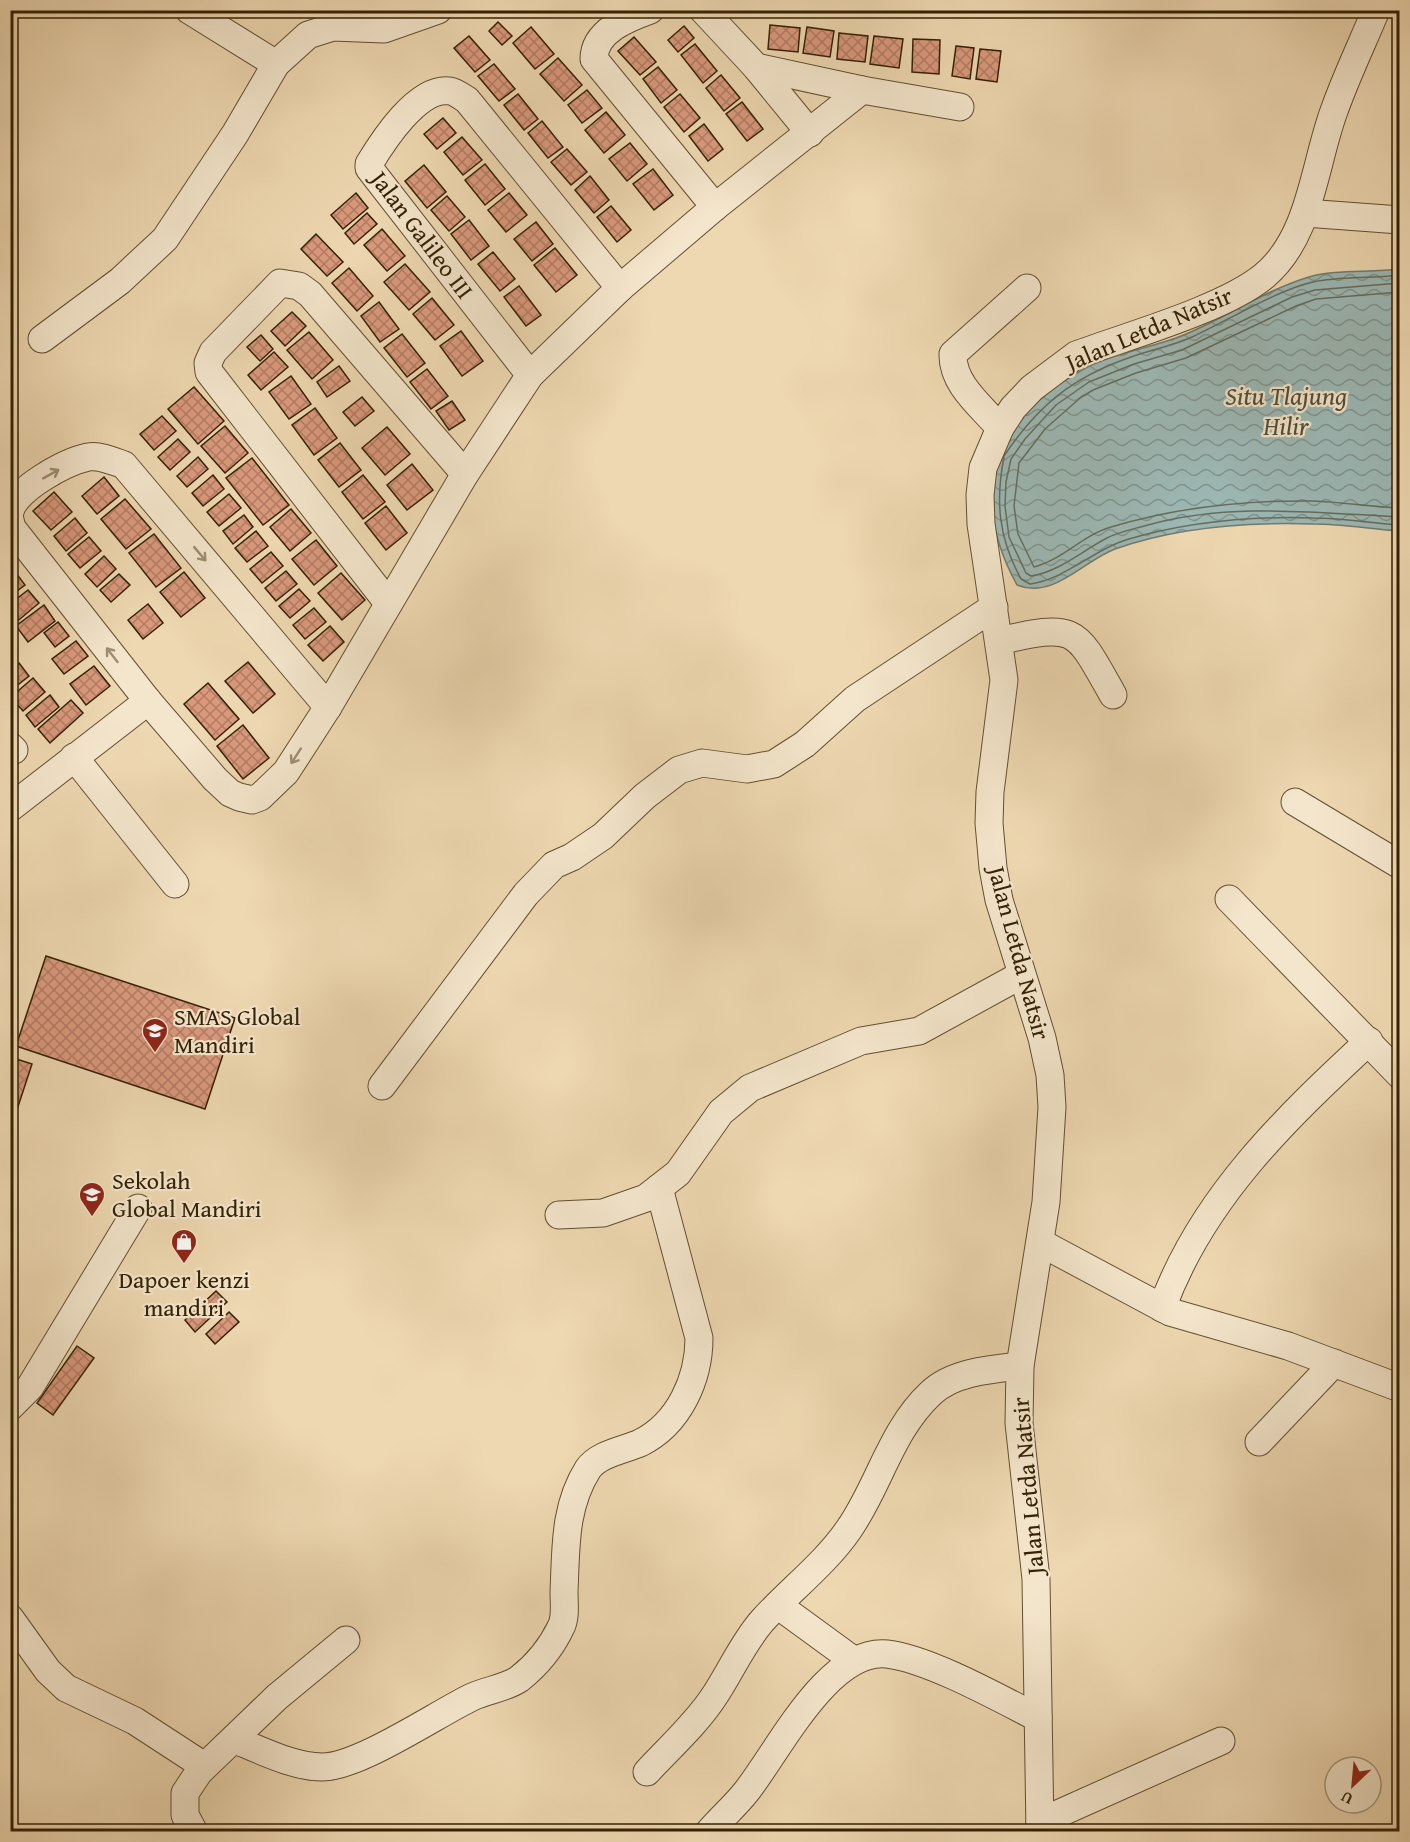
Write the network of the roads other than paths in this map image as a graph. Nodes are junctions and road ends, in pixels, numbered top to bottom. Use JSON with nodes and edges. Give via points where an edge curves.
{"nodes":[{"id":1,"x":189,"y":10,"type":"edge"},
{"id":2,"x":438,"y":10,"type":"edge"},
{"id":3,"x":650,"y":10,"type":"edge"},
{"id":4,"x":703,"y":10,"type":"edge"},
{"id":5,"x":1376,"y":10,"type":"edge"},
{"id":6,"x":276,"y":64,"type":"junction"},
{"id":7,"x":756,"y":67,"type":"junction"},
{"id":8,"x":862,"y":90,"type":"junction"},
{"id":9,"x":960,"y":108,"type":"dead end"},
{"id":10,"x":810,"y":133,"type":"junction"},
{"id":11,"x":715,"y":207,"type":"junction"},
{"id":12,"x":1305,"y":213,"type":"junction"},
{"id":13,"x":1400,"y":220,"type":"edge"},
{"id":14,"x":620,"y":288,"type":"junction"},
{"id":15,"x":1027,"y":288,"type":"dead end"},
{"id":16,"x":42,"y":339,"type":"dead end"},
{"id":17,"x":530,"y":375,"type":"junction"},
{"id":18,"x":1000,"y":428,"type":"junction"},
{"id":19,"x":465,"y":474,"type":"junction"},
{"id":20,"x":10,"y":512,"type":"edge"},
{"id":21,"x":10,"y":520,"type":"edge"},
{"id":22,"x":388,"y":603,"type":"junction"},
{"id":23,"x":994,"y":607,"type":"junction"},
{"id":24,"x":999,"y":641,"type":"junction"},
{"id":25,"x":1113,"y":695,"type":"dead end"},
{"id":26,"x":148,"y":701,"type":"junction"},
{"id":27,"x":328,"y":707,"type":"junction"},
{"id":28,"x":74,"y":757,"type":"junction"},
{"id":29,"x":1294,"y":802,"type":"dead end"},
{"id":30,"x":10,"y":808,"type":"edge"},
{"id":31,"x":1400,"y":865,"type":"edge"},
{"id":32,"x":175,"y":884,"type":"dead end"},
{"id":33,"x":1229,"y":899,"type":"dead end"},
{"id":34,"x":1021,"y":975,"type":"junction"},
{"id":35,"x":1369,"y":1041,"type":"junction"},
{"id":36,"x":1400,"y":1075,"type":"edge"},
{"id":37,"x":382,"y":1086,"type":"dead end"},
{"id":38,"x":659,"y":1188,"type":"junction"},
{"id":39,"x":138,"y":1208,"type":"dead end"},
{"id":40,"x":559,"y":1215,"type":"dead end"},
{"id":41,"x":1041,"y":1243,"type":"junction"},
{"id":42,"x":1162,"y":1308,"type":"junction"},
{"id":43,"x":1334,"y":1363,"type":"junction"},
{"id":44,"x":1020,"y":1366,"type":"junction"},
{"id":45,"x":1400,"y":1388,"type":"edge"},
{"id":46,"x":10,"y":1407,"type":"edge"},
{"id":47,"x":1259,"y":1442,"type":"dead end"},
{"id":48,"x":779,"y":1606,"type":"junction"},
{"id":49,"x":10,"y":1618,"type":"edge"},
{"id":50,"x":346,"y":1640,"type":"dead end"},
{"id":51,"x":854,"y":1660,"type":"junction"},
{"id":52,"x":1038,"y":1718,"type":"junction"},
{"id":53,"x":235,"y":1740,"type":"junction"},
{"id":54,"x":1221,"y":1741,"type":"dead end"},
{"id":55,"x":204,"y":1766,"type":"junction"},
{"id":56,"x":647,"y":1772,"type":"dead end"},
{"id":57,"x":1040,"y":1827,"type":"edge"},
{"id":58,"x":194,"y":1832,"type":"edge"},
{"id":59,"x":709,"y":1832,"type":"edge"}],
"edges":[{"from":1,"to":6,"type":"street"},
{"from":2,"to":6,"type":"street","via":[[384,29],[350,26],[317,30]]},
{"from":3,"to":11,"type":"street","via":[[615,27],[598,42],[594,59]]},
{"from":4,"to":7,"type":"street"},
{"from":5,"to":12,"type":"street","name":"Jalan Letda Natsir","via":[[1334,109]]},
{"from":6,"to":16,"type":"street","via":[[165,239],[120,281]]},
{"from":7,"to":8,"type":"street"},
{"from":7,"to":10,"type":"street"},
{"from":8,"to":9,"type":"street"},
{"from":8,"to":10,"type":"street"},
{"from":10,"to":11,"type":"street"},
{"from":11,"to":14,"type":"street"},
{"from":12,"to":13,"type":"street"},
{"from":12,"to":18,"type":"street","name":"Jalan Letda Natsir","via":[[1288,249],[1263,277],[1214,303],[1076,355],[1032,388]]},
{"from":14,"to":17,"type":"street"},
{"from":14,"to":17,"type":"street","name":"Jalan Galileo III","via":[[467,100],[453,92],[436,92],[393,125],[369,168]]},
{"from":15,"to":18,"type":"street","via":[[952,354],[952,368],[959,382]]},
{"from":17,"to":19,"type":"street"},
{"from":18,"to":23,"type":"street","name":"Jalan Letda Natsir","via":[[983,468],[980,495]]},
{"from":19,"to":22,"type":"street"},
{"from":19,"to":22,"type":"street","via":[[299,286],[280,284],[213,352],[209,372]]},
{"from":20,"to":27,"type":"street","one_way":true,"via":[[12,502],[24,490],[79,461],[105,458],[124,465]]},
{"from":26,"to":21,"type":"street","one_way":true,"via":[[12,528]]},
{"from":22,"to":27,"type":"street"},
{"from":23,"to":24,"type":"street","name":"Jalan Letda Natsir"},
{"from":23,"to":37,"type":"street","via":[[855,699],[805,744],[774,764],[747,769],[702,763],[679,770],[603,836],[554,865],[526,894]]},
{"from":24,"to":25,"type":"street","via":[[1044,630],[1071,634],[1081,642]]},
{"from":24,"to":34,"type":"street","name":"Jalan Letda Natsir","via":[[1003,699],[989,823],[999,900]]},
{"from":27,"to":26,"type":"street","one_way":true,"via":[[286,772],[273,787],[252,800],[230,793],[215,779]]},
{"from":26,"to":28,"type":"street"},
{"from":28,"to":30,"type":"street"},
{"from":28,"to":32,"type":"street"},
{"from":29,"to":31,"type":"street"},
{"from":33,"to":35,"type":"street"},
{"from":34,"to":38,"type":"street","via":[[919,1031],[861,1041],[750,1088],[721,1112],[678,1173]]},
{"from":34,"to":41,"type":"street","name":"Jalan Letda Natsir","via":[[1050,1075],[1050,1137]]},
{"from":35,"to":36,"type":"street"},
{"from":35,"to":42,"type":"street","via":[[1254,1154],[1195,1240]]},
{"from":38,"to":40,"type":"street","via":[[622,1208]]},
{"from":38,"to":53,"type":"street","via":[[699,1338],[699,1362],[691,1387],[668,1422],[641,1442],[589,1467],[568,1514],[563,1625],[540,1662],[516,1681],[439,1713],[351,1762],[321,1767]]},
{"from":39,"to":46,"type":"street","via":[[30,1387]]},
{"from":41,"to":42,"type":"street"},
{"from":41,"to":44,"type":"street","name":"Jalan Letda Natsir"},
{"from":42,"to":43,"type":"street"},
{"from":43,"to":45,"type":"street"},
{"from":43,"to":47,"type":"street"},
{"from":44,"to":48,"type":"street","via":[[984,1370],[941,1385],[930,1394],[895,1442],[851,1527]]},
{"from":44,"to":52,"type":"street","name":"Jalan Letda Natsir","via":[[1019,1423],[1036,1579]]},
{"from":48,"to":51,"type":"street"},
{"from":48,"to":56,"type":"street","via":[[762,1622],[694,1723]]},
{"from":49,"to":55,"type":"street","via":[[61,1684],[135,1720]]},
{"from":50,"to":53,"type":"street","via":[[277,1698]]},
{"from":51,"to":52,"type":"street","via":[[876,1654],[901,1657],[983,1690]]},
{"from":51,"to":59,"type":"street","via":[[793,1721],[747,1791]]},
{"from":52,"to":57,"type":"street","name":"Jalan Letda Natsir"},
{"from":53,"to":55,"type":"street"},
{"from":54,"to":57,"type":"street"},
{"from":55,"to":58,"type":"street","via":[[185,1793],[185,1815]]}]}
